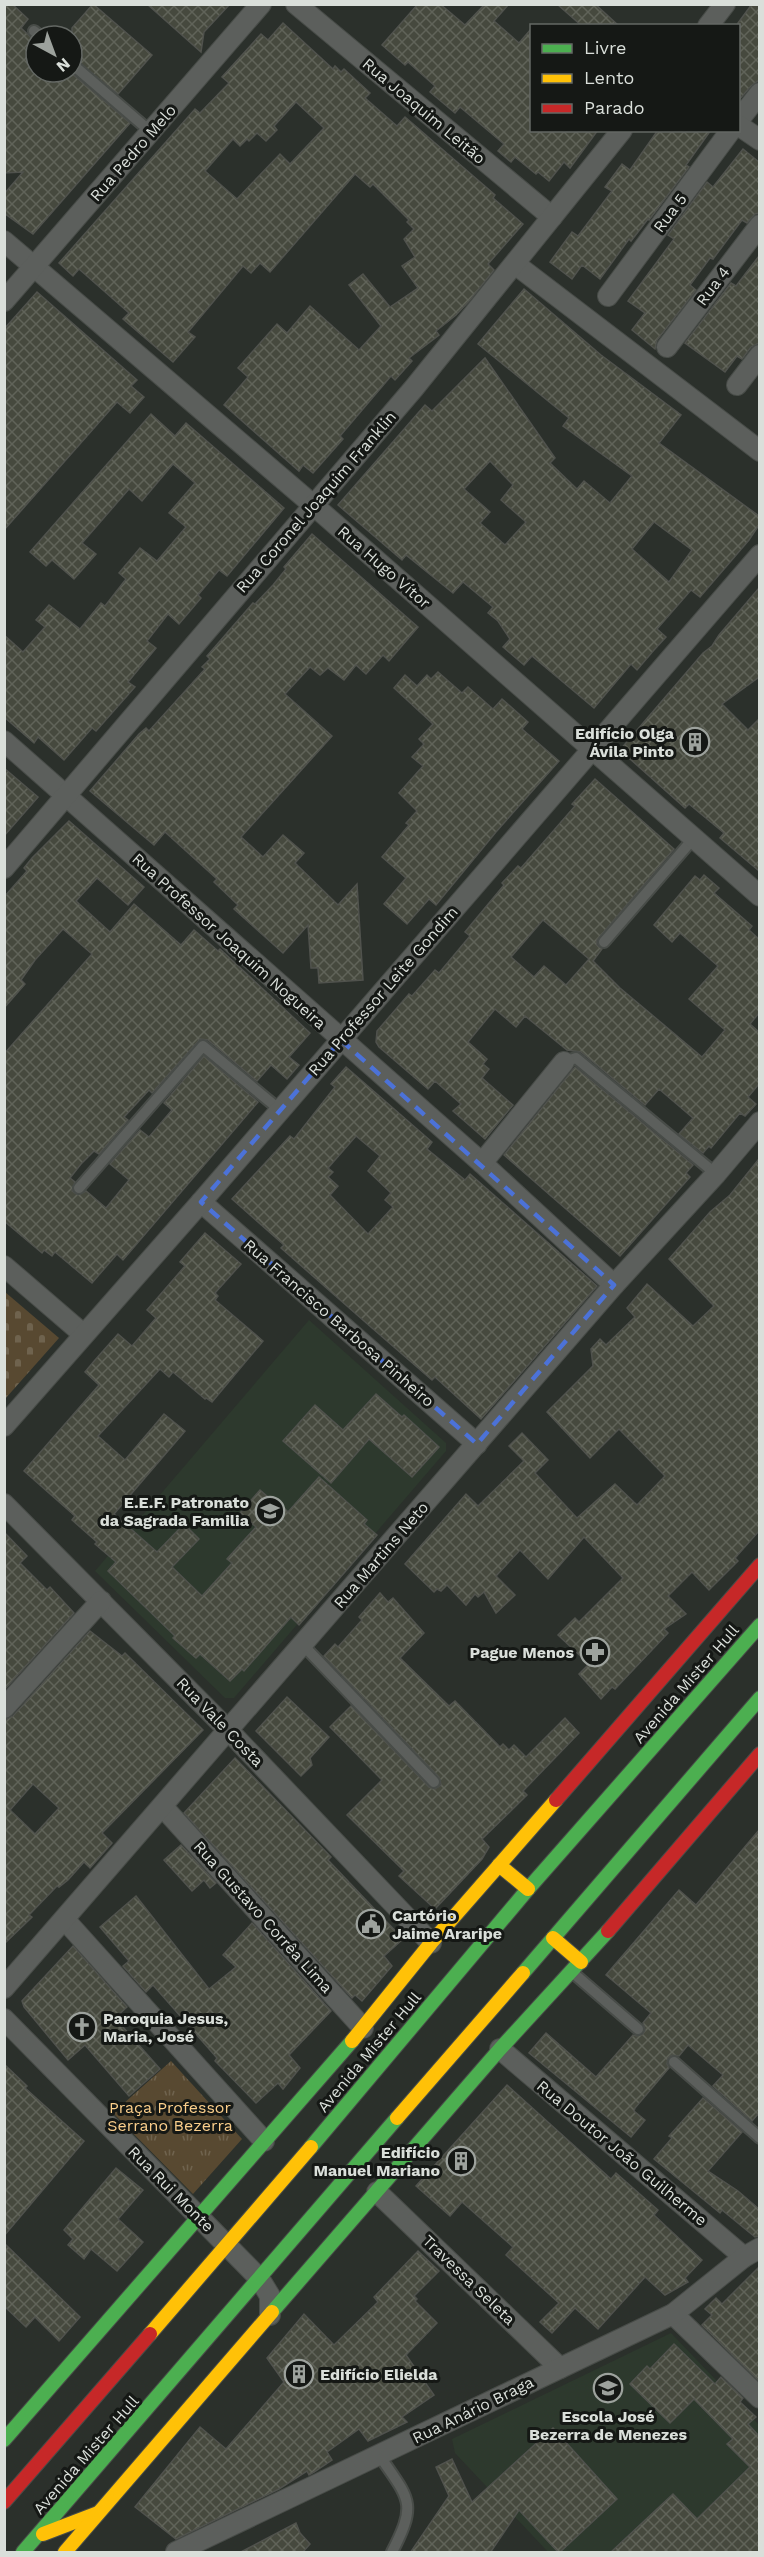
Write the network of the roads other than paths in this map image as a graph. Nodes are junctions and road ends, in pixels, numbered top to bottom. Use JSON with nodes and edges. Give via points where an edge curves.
{"nodes":[{"id":1,"x":261,"y":4,"type":"edge"},
{"id":2,"x":296,"y":4,"type":"edge"},
{"id":3,"x":725,"y":4,"type":"edge"},
{"id":4,"x":710,"y":24,"type":"edge"},
{"id":5,"x":84,"y":74,"type":"edge"},
{"id":6,"x":759,"y":93,"type":"edge"},
{"id":7,"x":746,"y":118,"type":"edge"},
{"id":8,"x":151,"y":132,"type":"junction"},
{"id":9,"x":620,"y":132,"type":"edge"},
{"id":10,"x":730,"y":132,"type":"edge"},
{"id":11,"x":759,"y":140,"type":"edge"},
{"id":12,"x":552,"y":217,"type":"junction"},
{"id":13,"x":759,"y":225,"type":"edge"},
{"id":14,"x":4,"y":241,"type":"edge"},
{"id":15,"x":515,"y":264,"type":"junction"},
{"id":16,"x":35,"y":267,"type":"junction"},
{"id":17,"x":608,"y":296,"type":"dead end"},
{"id":18,"x":4,"y":301,"type":"edge"},
{"id":19,"x":667,"y":347,"type":"dead end"},
{"id":20,"x":759,"y":355,"type":"edge"},
{"id":21,"x":737,"y":385,"type":"dead end"},
{"id":22,"x":759,"y":451,"type":"edge"},
{"id":23,"x":312,"y":504,"type":"junction"},
{"id":24,"x":759,"y":555,"type":"edge"},
{"id":25,"x":4,"y":741,"type":"edge"},
{"id":26,"x":593,"y":749,"type":"junction"},
{"id":27,"x":67,"y":796,"type":"junction"},
{"id":28,"x":693,"y":839,"type":"junction"},
{"id":29,"x":4,"y":868,"type":"edge"},
{"id":30,"x":759,"y":896,"type":"edge"},
{"id":31,"x":604,"y":942,"type":"dead end"},
{"id":32,"x":341,"y":1040,"type":"junction"},
{"id":33,"x":564,"y":1062,"type":"joint"},
{"id":34,"x":280,"y":1110,"type":"junction"},
{"id":35,"x":759,"y":1122,"type":"edge"},
{"id":36,"x":482,"y":1162,"type":"junction"},
{"id":37,"x":716,"y":1174,"type":"junction"},
{"id":38,"x":79,"y":1188,"type":"dead end"},
{"id":39,"x":201,"y":1202,"type":"junction"},
{"id":40,"x":4,"y":1266,"type":"edge"},
{"id":41,"x":614,"y":1285,"type":"junction"},
{"id":42,"x":83,"y":1334,"type":"junction"},
{"id":43,"x":4,"y":1426,"type":"edge"},
{"id":44,"x":477,"y":1444,"type":"junction"},
{"id":45,"x":4,"y":1504,"type":"edge"},
{"id":46,"x":759,"y":1565,"type":"edge"},
{"id":47,"x":101,"y":1601,"type":"junction"},
{"id":48,"x":759,"y":1625,"type":"edge"},
{"id":49,"x":303,"y":1645,"type":"junction"},
{"id":50,"x":759,"y":1698,"type":"edge"},
{"id":51,"x":4,"y":1708,"type":"edge"},
{"id":52,"x":229,"y":1731,"type":"junction"},
{"id":53,"x":759,"y":1754,"type":"edge"},
{"id":54,"x":434,"y":1782,"type":"dead end"},
{"id":55,"x":163,"y":1807,"type":"junction"},
{"id":56,"x":499,"y":1864,"type":"junction"},
{"id":57,"x":528,"y":1888,"type":"junction"},
{"id":58,"x":65,"y":1920,"type":"junction"},
{"id":59,"x":553,"y":1938,"type":"junction"},
{"id":60,"x":431,"y":1943,"type":"junction"},
{"id":61,"x":577,"y":1967,"type":"junction"},
{"id":62,"x":4,"y":1988,"type":"edge"},
{"id":63,"x":4,"y":2019,"type":"edge"},
{"id":64,"x":363,"y":2028,"type":"junction"},
{"id":65,"x":638,"y":2029,"type":"dead end"},
{"id":66,"x":500,"y":2049,"type":"junction"},
{"id":67,"x":674,"y":2062,"type":"dead end"},
{"id":68,"x":759,"y":2138,"type":"edge"},
{"id":69,"x":264,"y":2141,"type":"junction"},
{"id":70,"x":377,"y":2192,"type":"junction"},
{"id":71,"x":197,"y":2217,"type":"junction"},
{"id":72,"x":227,"y":2245,"type":"junction"},
{"id":73,"x":752,"y":2252,"type":"edge"},
{"id":74,"x":259,"y":2278,"type":"junction"},
{"id":75,"x":673,"y":2314,"type":"junction"},
{"id":76,"x":270,"y":2316,"type":"junction"},
{"id":77,"x":560,"y":2368,"type":"junction"},
{"id":78,"x":759,"y":2398,"type":"edge"},
{"id":79,"x":4,"y":2440,"type":"edge"},
{"id":80,"x":379,"y":2456,"type":"junction"},
{"id":81,"x":4,"y":2502,"type":"edge"},
{"id":82,"x":98,"y":2513,"type":"junction"},
{"id":83,"x":39,"y":2535,"type":"junction"},
{"id":84,"x":23,"y":2553,"type":"edge"},
{"id":85,"x":65,"y":2553,"type":"edge"},
{"id":86,"x":176,"y":2553,"type":"edge"},
{"id":87,"x":392,"y":2553,"type":"edge"}],
"edges":[{"from":1,"to":8,"type":"street","name":"Rua Pedro Melo"},
{"from":2,"to":12,"type":"street","name":"Rua Joaquim Leitão"},
{"from":3,"to":4,"type":"street"},
{"from":5,"to":8,"type":"lane"},
{"from":6,"to":7,"type":"street"},
{"from":7,"to":11,"type":"street"},
{"from":8,"to":16,"type":"street","name":"Rua Pedro Melo"},
{"from":9,"to":12,"type":"street","name":"Rua Coronel Joaquim Franklin"},
{"from":10,"to":17,"type":"street","name":"Rua 5"},
{"from":12,"to":15,"type":"street","name":"Rua Coronel Joaquim Franklin"},
{"from":13,"to":19,"type":"street","name":"Rua 4"},
{"from":14,"to":16,"type":"street","name":"Rua Hugo Vítor"},
{"from":15,"to":22,"type":"street"},
{"from":15,"to":23,"type":"street","name":"Rua Coronel Joaquim Franklin"},
{"from":16,"to":18,"type":"street","name":"Rua Pedro Melo"},
{"from":16,"to":23,"type":"street","name":"Rua Hugo Vítor"},
{"from":20,"to":21,"type":"street"},
{"from":23,"to":26,"type":"street","name":"Rua Hugo Vítor"},
{"from":23,"to":27,"type":"street","name":"Rua Coronel Joaquim Franklin"},
{"from":24,"to":26,"type":"street","name":"Rua Professor Leite Gondim"},
{"from":25,"to":27,"type":"street","name":"Rua Professor Joaquim Nogueira"},
{"from":26,"to":28,"type":"street","name":"Rua Hugo Vítor"},
{"from":26,"to":32,"type":"street","name":"Rua Professor Leite Gondim"},
{"from":27,"to":29,"type":"street","name":"Rua Coronel Joaquim Franklin"},
{"from":27,"to":32,"type":"street","name":"Rua Professor Joaquim Nogueira"},
{"from":28,"to":30,"type":"street","name":"Rua Hugo Vítor"},
{"from":28,"to":31,"type":"lane"},
{"from":32,"to":34,"type":"street","name":"Rua Professor Leite Gondim"},
{"from":32,"to":36,"type":"street","name":"Rua Professor Joaquim Nogueira"},
{"from":33,"to":36,"type":"street"},
{"from":33,"to":37,"type":"lane","via":[[576,1058]]},
{"from":34,"to":38,"type":"lane","via":[[203,1046]]},
{"from":34,"to":39,"type":"street","name":"Rua Professor Leite Gondim"},
{"from":35,"to":37,"type":"street","name":"Rua Martins Neto"},
{"from":36,"to":41,"type":"street","name":"Rua Professor Joaquim Nogueira"},
{"from":37,"to":41,"type":"street","name":"Rua Martins Neto"},
{"from":39,"to":42,"type":"street","name":"Rua Professor Leite Gondim"},
{"from":39,"to":44,"type":"street","name":"Rua Francisco Barbosa Pinheiro"},
{"from":40,"to":42,"type":"street"},
{"from":41,"to":44,"type":"street","name":"Rua Martins Neto"},
{"from":42,"to":43,"type":"street","name":"Rua Professor Leite Gondim"},
{"from":44,"to":49,"type":"street","name":"Rua Martins Neto"},
{"from":45,"to":47,"type":"street","name":"Rua Vale Costa"},
{"from":46,"to":56,"type":"main road","name":"Avenida Mister Hull"},
{"from":47,"to":51,"type":"street"},
{"from":47,"to":52,"type":"street","name":"Rua Vale Costa"},
{"from":48,"to":57,"type":"main road","name":"Avenida Mister Hull"},
{"from":49,"to":52,"type":"street","name":"Rua Martins Neto"},
{"from":49,"to":54,"type":"lane"},
{"from":50,"to":59,"type":"main road","name":"Avenida Mister Hull"},
{"from":52,"to":55,"type":"street","name":"Rua Martins Neto"},
{"from":52,"to":60,"type":"street","name":"Rua Vale Costa"},
{"from":53,"to":61,"type":"main road"},
{"from":55,"to":58,"type":"street","name":"Rua Martins Neto"},
{"from":55,"to":64,"type":"street","name":"Rua Gustavo Corrêa Lima"},
{"from":56,"to":57,"type":"main road"},
{"from":56,"to":60,"type":"main road","name":"Avenida Mister Hull"},
{"from":57,"to":72,"type":"main road","name":"Avenida Mister Hull"},
{"from":58,"to":62,"type":"street","name":"Rua Martins Neto"},
{"from":58,"to":69,"type":"street"},
{"from":59,"to":61,"type":"main road"},
{"from":59,"to":74,"type":"main road","name":"Avenida Mister Hull"},
{"from":60,"to":64,"type":"main road","name":"Avenida Mister Hull"},
{"from":61,"to":65,"type":"lane"},
{"from":61,"to":66,"type":"main road"},
{"from":63,"to":71,"type":"street","name":"Rua Rui Monte"},
{"from":64,"to":69,"type":"main road","name":"Avenida Mister Hull"},
{"from":66,"to":70,"type":"main road"},
{"from":66,"to":73,"type":"street","name":"Rua Doutor João Guilherme"},
{"from":67,"to":68,"type":"lane"},
{"from":69,"to":71,"type":"main road","name":"Avenida Mister Hull"},
{"from":70,"to":76,"type":"main road"},
{"from":70,"to":77,"type":"street","name":"Travessa Seleta"},
{"from":71,"to":72,"type":"street","name":"Rua Rui Monte"},
{"from":71,"to":79,"type":"main road","name":"Avenida Mister Hull"},
{"from":72,"to":74,"type":"street","name":"Rua Rui Monte"},
{"from":72,"to":81,"type":"main road","name":"Avenida Mister Hull"},
{"from":73,"to":75,"type":"street","name":"Rua Anário Braga"},
{"from":74,"to":76,"type":"street","name":"Rua Rui Monte","via":[[270,2296]]},
{"from":74,"to":83,"type":"main road","name":"Avenida Mister Hull"},
{"from":75,"to":77,"type":"street","name":"Rua Anário Braga"},
{"from":75,"to":78,"type":"street"},
{"from":76,"to":82,"type":"main road"},
{"from":77,"to":80,"type":"street","name":"Rua Anário Braga"},
{"from":80,"to":86,"type":"street","name":"Rua Anário Braga"},
{"from":80,"to":87,"type":"lane","via":[[408,2499],[406,2524]]},
{"from":82,"to":83,"type":"main road"},
{"from":82,"to":85,"type":"main road"},
{"from":83,"to":84,"type":"main road","name":"Avenida Mister Hull"}]}
